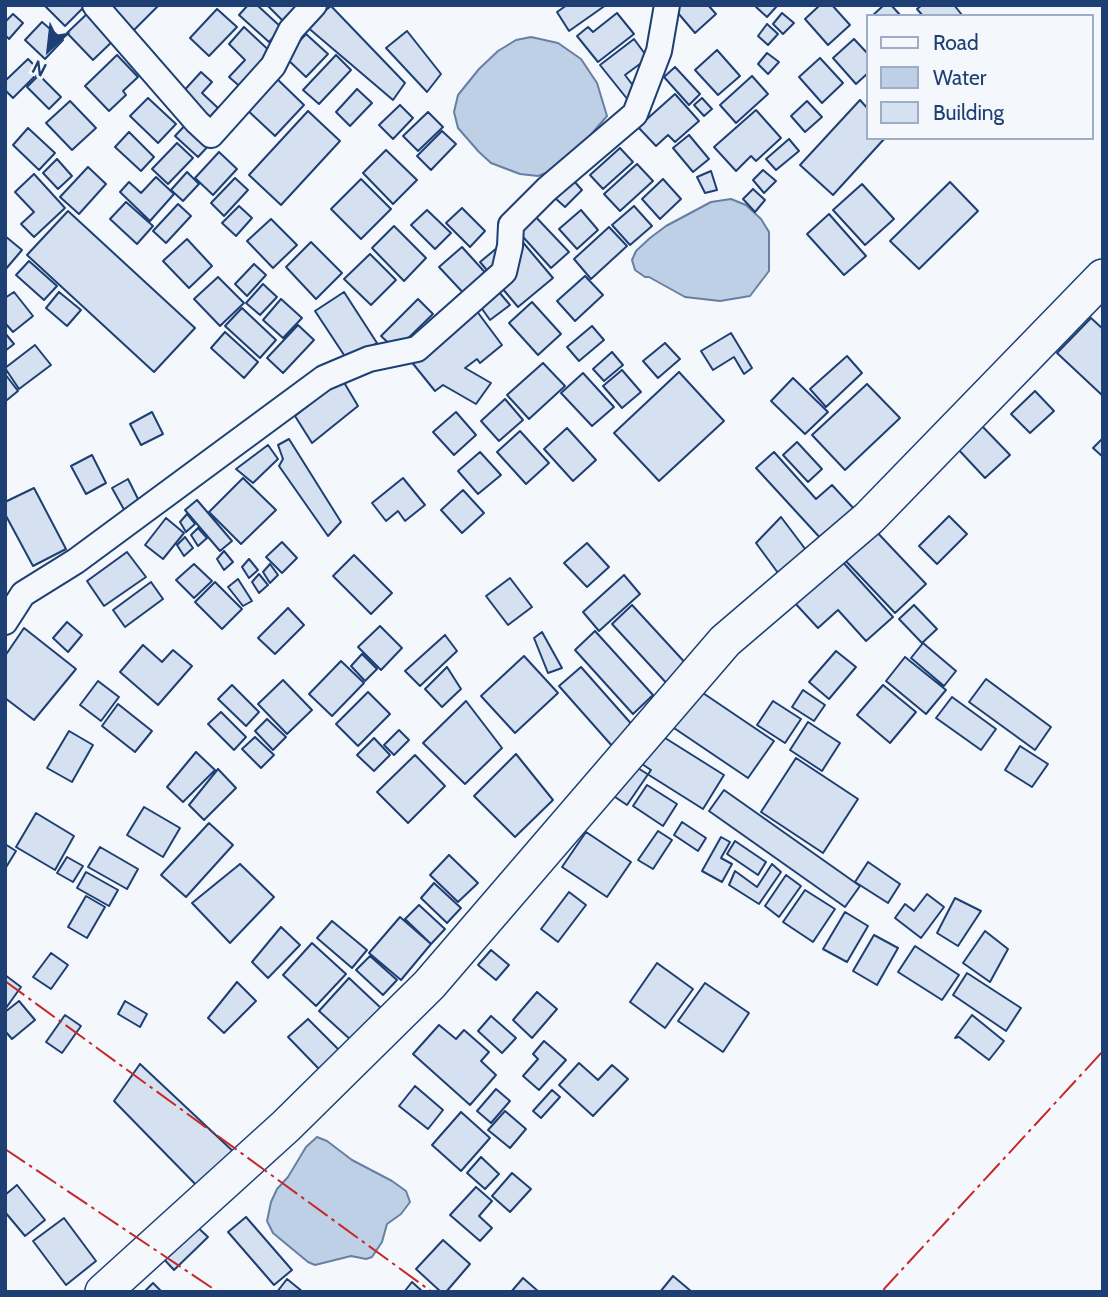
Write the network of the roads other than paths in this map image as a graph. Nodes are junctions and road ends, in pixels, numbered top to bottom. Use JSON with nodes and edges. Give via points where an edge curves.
{"nodes":[{"id":1,"x":95,"y":5,"type":"edge"},
{"id":2,"x":314,"y":5,"type":"edge"},
{"id":3,"x":667,"y":5,"type":"edge"},
{"id":4,"x":1103,"y":277,"type":"edge"},
{"id":5,"x":5,"y":622,"type":"edge"},
{"id":6,"x":103,"y":1292,"type":"edge"}],
"edges":[{"from":1,"to":2,"type":"street","via":[[211,135],[273,66],[291,30]]},
{"from":3,"to":5,"type":"street","via":[[659,51],[635,114],[510,225],[504,272],[417,349],[369,359],[324,378],[76,561],[23,594]]},
{"from":4,"to":6,"type":"street","via":[[869,518],[725,641],[429,985],[286,1126]]}]}
